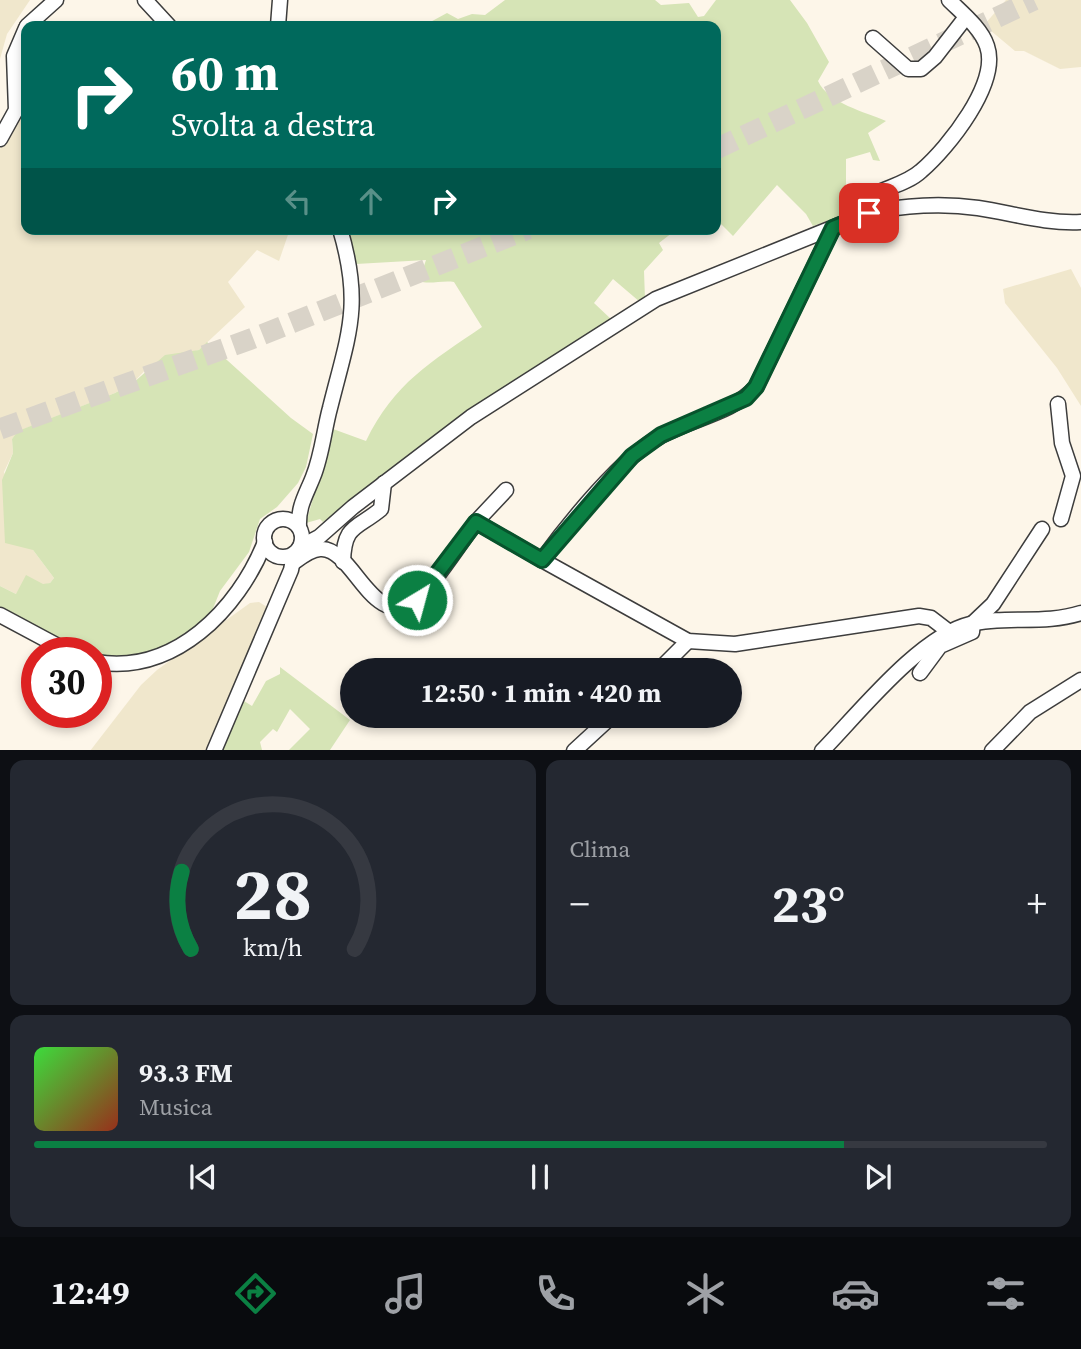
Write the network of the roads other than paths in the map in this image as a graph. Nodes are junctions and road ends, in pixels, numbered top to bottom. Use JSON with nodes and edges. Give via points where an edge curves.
{"nodes":[{"id":1,"x":55,"y":0,"type":"edge"},
{"id":2,"x":145,"y":0,"type":"edge"},
{"id":3,"x":280,"y":0,"type":"edge"},
{"id":4,"x":949,"y":0,"type":"edge"},
{"id":5,"x":966,"y":17,"type":"junction"},
{"id":6,"x":33,"y":21,"type":"edge"},
{"id":7,"x":164,"y":21,"type":"edge"},
{"id":8,"x":278,"y":21,"type":"edge"},
{"id":9,"x":873,"y":38,"type":"dead end"},
{"id":10,"x":21,"y":41,"type":"edge"},
{"id":11,"x":0,"y":139,"type":"edge"},
{"id":12,"x":869,"y":213,"type":"junction"},
{"id":13,"x":1081,"y":222,"type":"edge"},
{"id":14,"x":833,"y":228,"type":"junction"},
{"id":15,"x":341,"y":235,"type":"edge"},
{"id":16,"x":1058,"y":404,"type":"dead end"},
{"id":17,"x":384,"y":483,"type":"junction"},
{"id":18,"x":506,"y":490,"type":"dead end"},
{"id":19,"x":304,"y":494,"type":"junction"},
{"id":20,"x":1062,"y":519,"type":"dead end"},
{"id":21,"x":278,"y":521,"type":"junction"},
{"id":22,"x":476,"y":522,"type":"junction"},
{"id":23,"x":1042,"y":529,"type":"dead end"},
{"id":24,"x":265,"y":542,"type":"junction"},
{"id":25,"x":297,"y":544,"type":"junction"},
{"id":26,"x":277,"y":556,"type":"junction"},
{"id":27,"x":542,"y":560,"type":"junction"},
{"id":28,"x":343,"y":562,"type":"junction"},
{"id":29,"x":256,"y":565,"type":"junction"},
{"id":30,"x":283,"y":584,"type":"junction"},
{"id":31,"x":1081,"y":613,"type":"edge"},
{"id":32,"x":0,"y":615,"type":"edge"},
{"id":33,"x":973,"y":623,"type":"junction"},
{"id":34,"x":948,"y":631,"type":"junction"},
{"id":35,"x":41,"y":637,"type":"edge"},
{"id":36,"x":688,"y":641,"type":"junction"},
{"id":37,"x":671,"y":658,"type":"edge"},
{"id":38,"x":112,"y":662,"type":"edge"},
{"id":39,"x":920,"y":673,"type":"dead end"},
{"id":40,"x":1081,"y":680,"type":"edge"},
{"id":41,"x":599,"y":728,"type":"edge"},
{"id":42,"x":214,"y":750,"type":"edge"},
{"id":43,"x":575,"y":750,"type":"edge"},
{"id":44,"x":822,"y":750,"type":"edge"},
{"id":45,"x":993,"y":750,"type":"edge"}],
"edges":[{"from":1,"to":6,"type":"street"},
{"from":2,"to":7,"type":"street"},
{"from":3,"to":8,"type":"street"},
{"from":4,"to":5,"type":"street"},
{"from":5,"to":9,"type":"street","via":[[921,69],[908,69]]},
{"from":5,"to":12,"type":"street","via":[[983,37],[989,55],[978,102],[920,173],[873,195]]},
{"from":10,"to":11,"type":"street","via":[[14,57],[16,110]]},
{"from":12,"to":13,"type":"street","via":[[895,207],[974,207],[1055,222]]},
{"from":12,"to":14,"type":"street"},
{"from":14,"to":17,"type":"street","via":[[656,299],[471,417]]},
{"from":14,"to":27,"type":"street","via":[[756,387],[739,402],[674,429],[632,456]]},
{"from":15,"to":19,"type":"street","via":[[353,303],[313,477]]},
{"from":16,"to":20,"type":"street","via":[[1062,443],[1073,476]]},
{"from":17,"to":25,"type":"street","via":[[319,537]]},
{"from":17,"to":28,"type":"street","via":[[381,509],[349,531]]},
{"from":18,"to":22,"type":"street"},
{"from":19,"to":21,"type":"street"},
{"from":19,"to":25,"type":"street"},
{"from":21,"to":24,"type":"street","via":[[267,529]]},
{"from":21,"to":25,"type":"street","via":[[290,521]]},
{"from":22,"to":27,"type":"street"},
{"from":22,"to":28,"type":"street","via":[[417,600],[395,607],[374,598]]},
{"from":23,"to":33,"type":"street","via":[[993,604]]},
{"from":24,"to":26,"type":"street"},
{"from":24,"to":29,"type":"street"},
{"from":25,"to":26,"type":"street"},
{"from":25,"to":28,"type":"street","via":[[326,548]]},
{"from":25,"to":30,"type":"street"},
{"from":26,"to":29,"type":"street"},
{"from":26,"to":30,"type":"street","via":[[284,568]]},
{"from":27,"to":36,"type":"street"},
{"from":29,"to":38,"type":"street","via":[[223,612],[179,647],[149,661]]},
{"from":30,"to":42,"type":"street"},
{"from":31,"to":33,"type":"street","via":[[1041,621]]},
{"from":32,"to":35,"type":"street"},
{"from":33,"to":34,"type":"street"},
{"from":33,"to":39,"type":"street","via":[[972,632],[940,646]]},
{"from":34,"to":36,"type":"street","via":[[931,618],[919,617],[735,644]]},
{"from":34,"to":44,"type":"street","via":[[927,644]]},
{"from":36,"to":37,"type":"street"},
{"from":40,"to":45,"type":"street","via":[[1030,712]]},
{"from":41,"to":43,"type":"street"}]}
